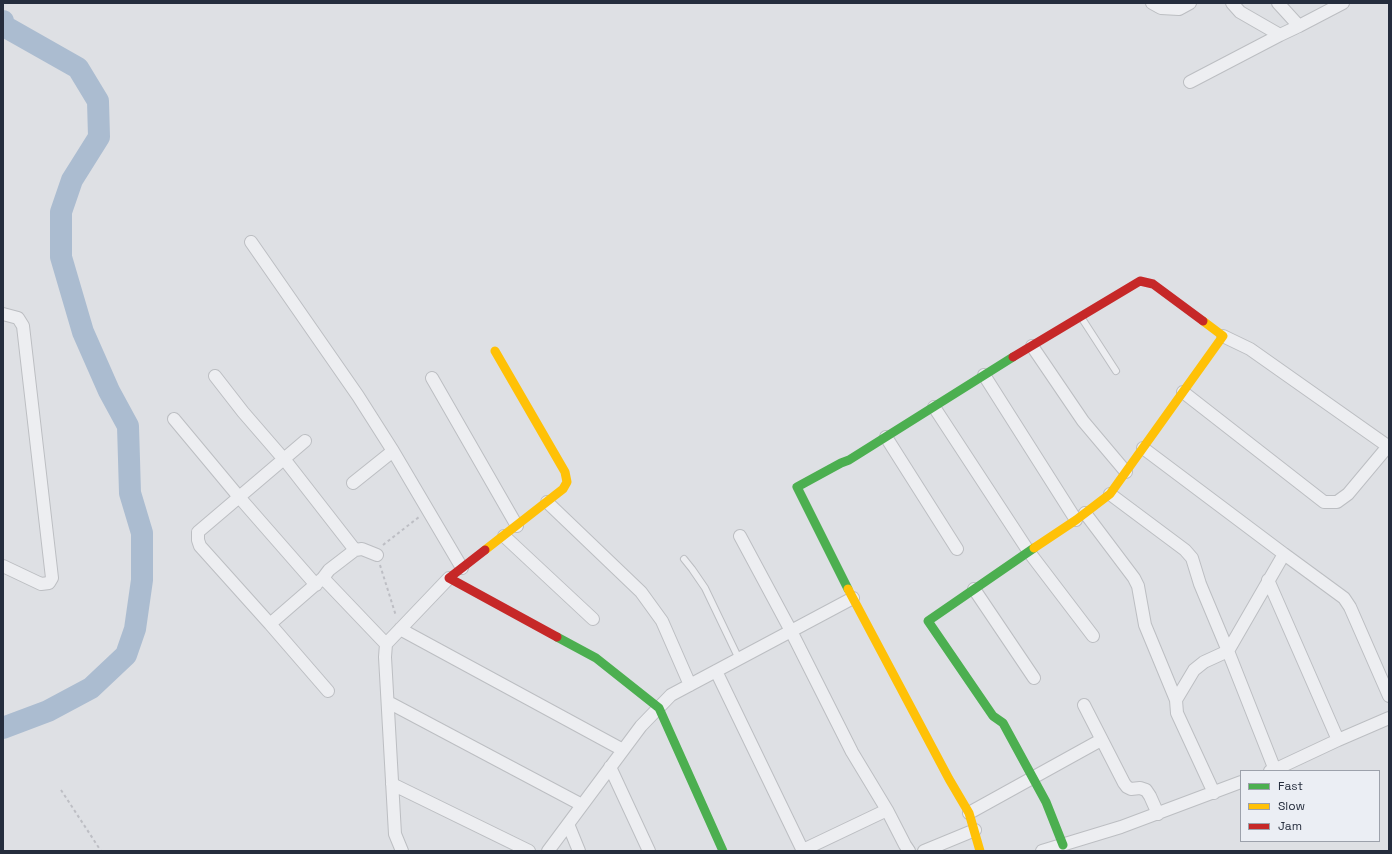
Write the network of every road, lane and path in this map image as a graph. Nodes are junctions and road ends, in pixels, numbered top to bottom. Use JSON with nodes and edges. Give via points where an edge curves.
{"nodes":[{"id":1,"x":1152,"y":3,"type":"edge"},
{"id":2,"x":1190,"y":3,"type":"edge"},
{"id":3,"x":1232,"y":3,"type":"edge"},
{"id":4,"x":1278,"y":3,"type":"edge"},
{"id":5,"x":1342,"y":3,"type":"edge"},
{"id":6,"x":1299,"y":26,"type":"junction"},
{"id":7,"x":1280,"y":35,"type":"junction"},
{"id":8,"x":1190,"y":82,"type":"dead end"},
{"id":9,"x":251,"y":242,"type":"dead end"},
{"id":10,"x":3,"y":314,"type":"edge"},
{"id":11,"x":1081,"y":317,"type":"junction"},
{"id":12,"x":1223,"y":336,"type":"junction"},
{"id":13,"x":1032,"y":346,"type":"junction"},
{"id":14,"x":495,"y":351,"type":"dead end"},
{"id":15,"x":1116,"y":371,"type":"dead end"},
{"id":16,"x":984,"y":375,"type":"junction"},
{"id":17,"x":214,"y":376,"type":"dead end"},
{"id":18,"x":432,"y":378,"type":"dead end"},
{"id":19,"x":1183,"y":392,"type":"junction"},
{"id":20,"x":934,"y":407,"type":"junction"},
{"id":21,"x":174,"y":419,"type":"dead end"},
{"id":22,"x":886,"y":437,"type":"junction"},
{"id":23,"x":305,"y":441,"type":"dead end"},
{"id":24,"x":1388,"y":446,"type":"edge"},
{"id":25,"x":1143,"y":448,"type":"junction"},
{"id":26,"x":393,"y":451,"type":"junction"},
{"id":27,"x":284,"y":459,"type":"junction"},
{"id":28,"x":1126,"y":472,"type":"junction"},
{"id":29,"x":352,"y":483,"type":"dead end"},
{"id":30,"x":1110,"y":494,"type":"junction"},
{"id":31,"x":239,"y":497,"type":"junction"},
{"id":32,"x":547,"y":502,"type":"junction"},
{"id":33,"x":428,"y":510,"type":"junction"},
{"id":34,"x":1081,"y":516,"type":"junction"},
{"id":35,"x":517,"y":526,"type":"junction"},
{"id":36,"x":504,"y":536,"type":"junction"},
{"id":37,"x":740,"y":536,"type":"dead end"},
{"id":38,"x":957,"y":549,"type":"dead end"},
{"id":39,"x":355,"y":550,"type":"junction"},
{"id":40,"x":1030,"y":552,"type":"junction"},
{"id":41,"x":1284,"y":554,"type":"junction"},
{"id":42,"x":377,"y":555,"type":"junction"},
{"id":43,"x":684,"y":560,"type":"dead end"},
{"id":44,"x":3,"y":566,"type":"edge"},
{"id":45,"x":462,"y":568,"type":"junction"},
{"id":46,"x":449,"y":578,"type":"junction"},
{"id":47,"x":1268,"y":580,"type":"junction"},
{"id":48,"x":319,"y":582,"type":"junction"},
{"id":49,"x":974,"y":590,"type":"junction"},
{"id":50,"x":853,"y":598,"type":"junction"},
{"id":51,"x":593,"y":619,"type":"dead end"},
{"id":52,"x":270,"y":624,"type":"junction"},
{"id":53,"x":400,"y":629,"type":"junction"},
{"id":54,"x":791,"y":631,"type":"junction"},
{"id":55,"x":1093,"y":636,"type":"dead end"},
{"id":56,"x":386,"y":644,"type":"junction"},
{"id":57,"x":1228,"y":651,"type":"junction"},
{"id":58,"x":739,"y":659,"type":"junction"},
{"id":59,"x":716,"y":671,"type":"junction"},
{"id":60,"x":1034,"y":678,"type":"dead end"},
{"id":61,"x":690,"y":685,"type":"junction"},
{"id":62,"x":328,"y":691,"type":"dead end"},
{"id":63,"x":1389,"y":696,"type":"edge"},
{"id":64,"x":1176,"y":700,"type":"junction"},
{"id":65,"x":388,"y":702,"type":"junction"},
{"id":66,"x":1084,"y":704,"type":"dead end"},
{"id":67,"x":658,"y":708,"type":"junction"},
{"id":68,"x":1389,"y":718,"type":"edge"},
{"id":69,"x":1101,"y":740,"type":"junction"},
{"id":70,"x":1338,"y":740,"type":"junction"},
{"id":71,"x":622,"y":750,"type":"junction"},
{"id":72,"x":610,"y":767,"type":"junction"},
{"id":73,"x":1272,"y":770,"type":"edge"},
{"id":74,"x":1033,"y":777,"type":"junction"},
{"id":75,"x":1240,"y":782,"type":"edge"},
{"id":76,"x":392,"y":784,"type":"junction"},
{"id":77,"x":61,"y":790,"type":"dead end"},
{"id":78,"x":1214,"y":793,"type":"junction"},
{"id":79,"x":582,"y":805,"type":"junction"},
{"id":80,"x":887,"y":810,"type":"junction"},
{"id":81,"x":969,"y":812,"type":"junction"},
{"id":82,"x":1158,"y":814,"type":"junction"},
{"id":83,"x":568,"y":824,"type":"junction"},
{"id":84,"x":974,"y":830,"type":"junction"},
{"id":85,"x":1064,"y":845,"type":"junction"},
{"id":86,"x":101,"y":851,"type":"edge"},
{"id":87,"x":402,"y":851,"type":"edge"},
{"id":88,"x":529,"y":851,"type":"edge"},
{"id":89,"x":548,"y":851,"type":"edge"},
{"id":90,"x":580,"y":851,"type":"edge"},
{"id":91,"x":649,"y":851,"type":"edge"},
{"id":92,"x":723,"y":851,"type":"edge"},
{"id":93,"x":803,"y":851,"type":"edge"},
{"id":94,"x":909,"y":851,"type":"edge"},
{"id":95,"x":924,"y":851,"type":"edge"},
{"id":96,"x":980,"y":851,"type":"edge"},
{"id":97,"x":1042,"y":851,"type":"edge"}],
"edges":[{"from":1,"to":2,"type":"street","via":[[1161,8],[1179,9]]},
{"from":3,"to":7,"type":"street","via":[[1240,12]]},
{"from":4,"to":6,"type":"street"},
{"from":5,"to":6,"type":"street"},
{"from":6,"to":7,"type":"street"},
{"from":7,"to":8,"type":"street"},
{"from":9,"to":26,"type":"street"},
{"from":10,"to":44,"type":"street","via":[[18,318],[23,326],[52,578],[49,583],[41,584]]},
{"from":11,"to":12,"type":"street","via":[[1140,281],[1153,284]]},
{"from":11,"to":13,"type":"street"},
{"from":11,"to":15,"type":"lane"},
{"from":12,"to":19,"type":"street"},
{"from":12,"to":24,"type":"street","via":[[1250,349]]},
{"from":13,"to":16,"type":"street"},
{"from":13,"to":28,"type":"street","via":[[1083,421]]},
{"from":14,"to":32,"type":"street","via":[[565,472],[567,482],[563,489]]},
{"from":16,"to":20,"type":"street"},
{"from":16,"to":34,"type":"street"},
{"from":17,"to":27,"type":"street"},
{"from":18,"to":35,"type":"street"},
{"from":19,"to":24,"type":"street","via":[[1324,502],[1337,502],[1348,494]]},
{"from":19,"to":25,"type":"street"},
{"from":20,"to":22,"type":"street"},
{"from":20,"to":40,"type":"street"},
{"from":21,"to":31,"type":"street"},
{"from":22,"to":38,"type":"street"},
{"from":22,"to":50,"type":"street","via":[[797,487]]},
{"from":23,"to":27,"type":"street"},
{"from":25,"to":28,"type":"street"},
{"from":25,"to":41,"type":"street"},
{"from":26,"to":29,"type":"street"},
{"from":26,"to":33,"type":"street"},
{"from":27,"to":31,"type":"street"},
{"from":27,"to":39,"type":"street"},
{"from":28,"to":30,"type":"street"},
{"from":30,"to":34,"type":"street"},
{"from":30,"to":57,"type":"street","via":[[1192,558]]},
{"from":31,"to":48,"type":"street"},
{"from":31,"to":52,"type":"street","via":[[198,532],[198,540],[200,546]]},
{"from":32,"to":35,"type":"street"},
{"from":32,"to":61,"type":"street","via":[[642,592],[662,621]]},
{"from":33,"to":42,"type":"path","via":[[381,547]]},
{"from":33,"to":45,"type":"street"},
{"from":34,"to":40,"type":"street"},
{"from":34,"to":64,"type":"street","via":[[1134,578],[1148,632]]},
{"from":35,"to":36,"type":"street"},
{"from":36,"to":45,"type":"street"},
{"from":36,"to":51,"type":"street"},
{"from":37,"to":54,"type":"street"},
{"from":39,"to":42,"type":"street","via":[[362,549]]},
{"from":39,"to":48,"type":"street","via":[[329,570]]},
{"from":40,"to":49,"type":"street"},
{"from":40,"to":55,"type":"street"},
{"from":41,"to":47,"type":"street"},
{"from":41,"to":63,"type":"street","via":[[1344,598]]},
{"from":42,"to":53,"type":"path"},
{"from":43,"to":58,"type":"lane","via":[[705,588]]},
{"from":45,"to":46,"type":"street"},
{"from":46,"to":53,"type":"street"},
{"from":46,"to":67,"type":"street","via":[[596,658]]},
{"from":47,"to":57,"type":"street"},
{"from":47,"to":70,"type":"street"},
{"from":48,"to":52,"type":"street"},
{"from":48,"to":56,"type":"street"},
{"from":49,"to":60,"type":"street"},
{"from":49,"to":74,"type":"street","via":[[928,621],[993,716],[1003,723]]},
{"from":50,"to":54,"type":"street"},
{"from":50,"to":81,"type":"street"},
{"from":52,"to":62,"type":"street"},
{"from":53,"to":56,"type":"street"},
{"from":53,"to":71,"type":"street"},
{"from":54,"to":58,"type":"street"},
{"from":54,"to":80,"type":"street","via":[[852,752]]},
{"from":56,"to":65,"type":"street"},
{"from":57,"to":64,"type":"street","via":[[1204,662],[1194,670]]},
{"from":57,"to":73,"type":"street"},
{"from":58,"to":59,"type":"street"},
{"from":59,"to":61,"type":"street"},
{"from":59,"to":93,"type":"street"},
{"from":61,"to":67,"type":"street","via":[[671,696]]},
{"from":64,"to":78,"type":"street","via":[[1177,713]]},
{"from":65,"to":76,"type":"street"},
{"from":65,"to":79,"type":"street"},
{"from":66,"to":69,"type":"street"},
{"from":67,"to":71,"type":"street"},
{"from":67,"to":92,"type":"street"},
{"from":68,"to":70,"type":"street"},
{"from":69,"to":74,"type":"street"},
{"from":69,"to":82,"type":"street","via":[[1126,787],[1146,790]]},
{"from":70,"to":73,"type":"street"},
{"from":71,"to":72,"type":"street"},
{"from":72,"to":79,"type":"street"},
{"from":72,"to":91,"type":"street"},
{"from":74,"to":81,"type":"street"},
{"from":74,"to":85,"type":"street"},
{"from":75,"to":78,"type":"street"},
{"from":76,"to":87,"type":"street","via":[[395,834]]},
{"from":76,"to":88,"type":"street"},
{"from":77,"to":86,"type":"path"},
{"from":78,"to":82,"type":"street"},
{"from":79,"to":83,"type":"street"},
{"from":80,"to":93,"type":"street"},
{"from":80,"to":94,"type":"street"},
{"from":81,"to":84,"type":"street"},
{"from":82,"to":85,"type":"street"},
{"from":83,"to":89,"type":"street"},
{"from":83,"to":90,"type":"street"},
{"from":84,"to":95,"type":"street"},
{"from":84,"to":96,"type":"street"},
{"from":85,"to":97,"type":"street"}]}
